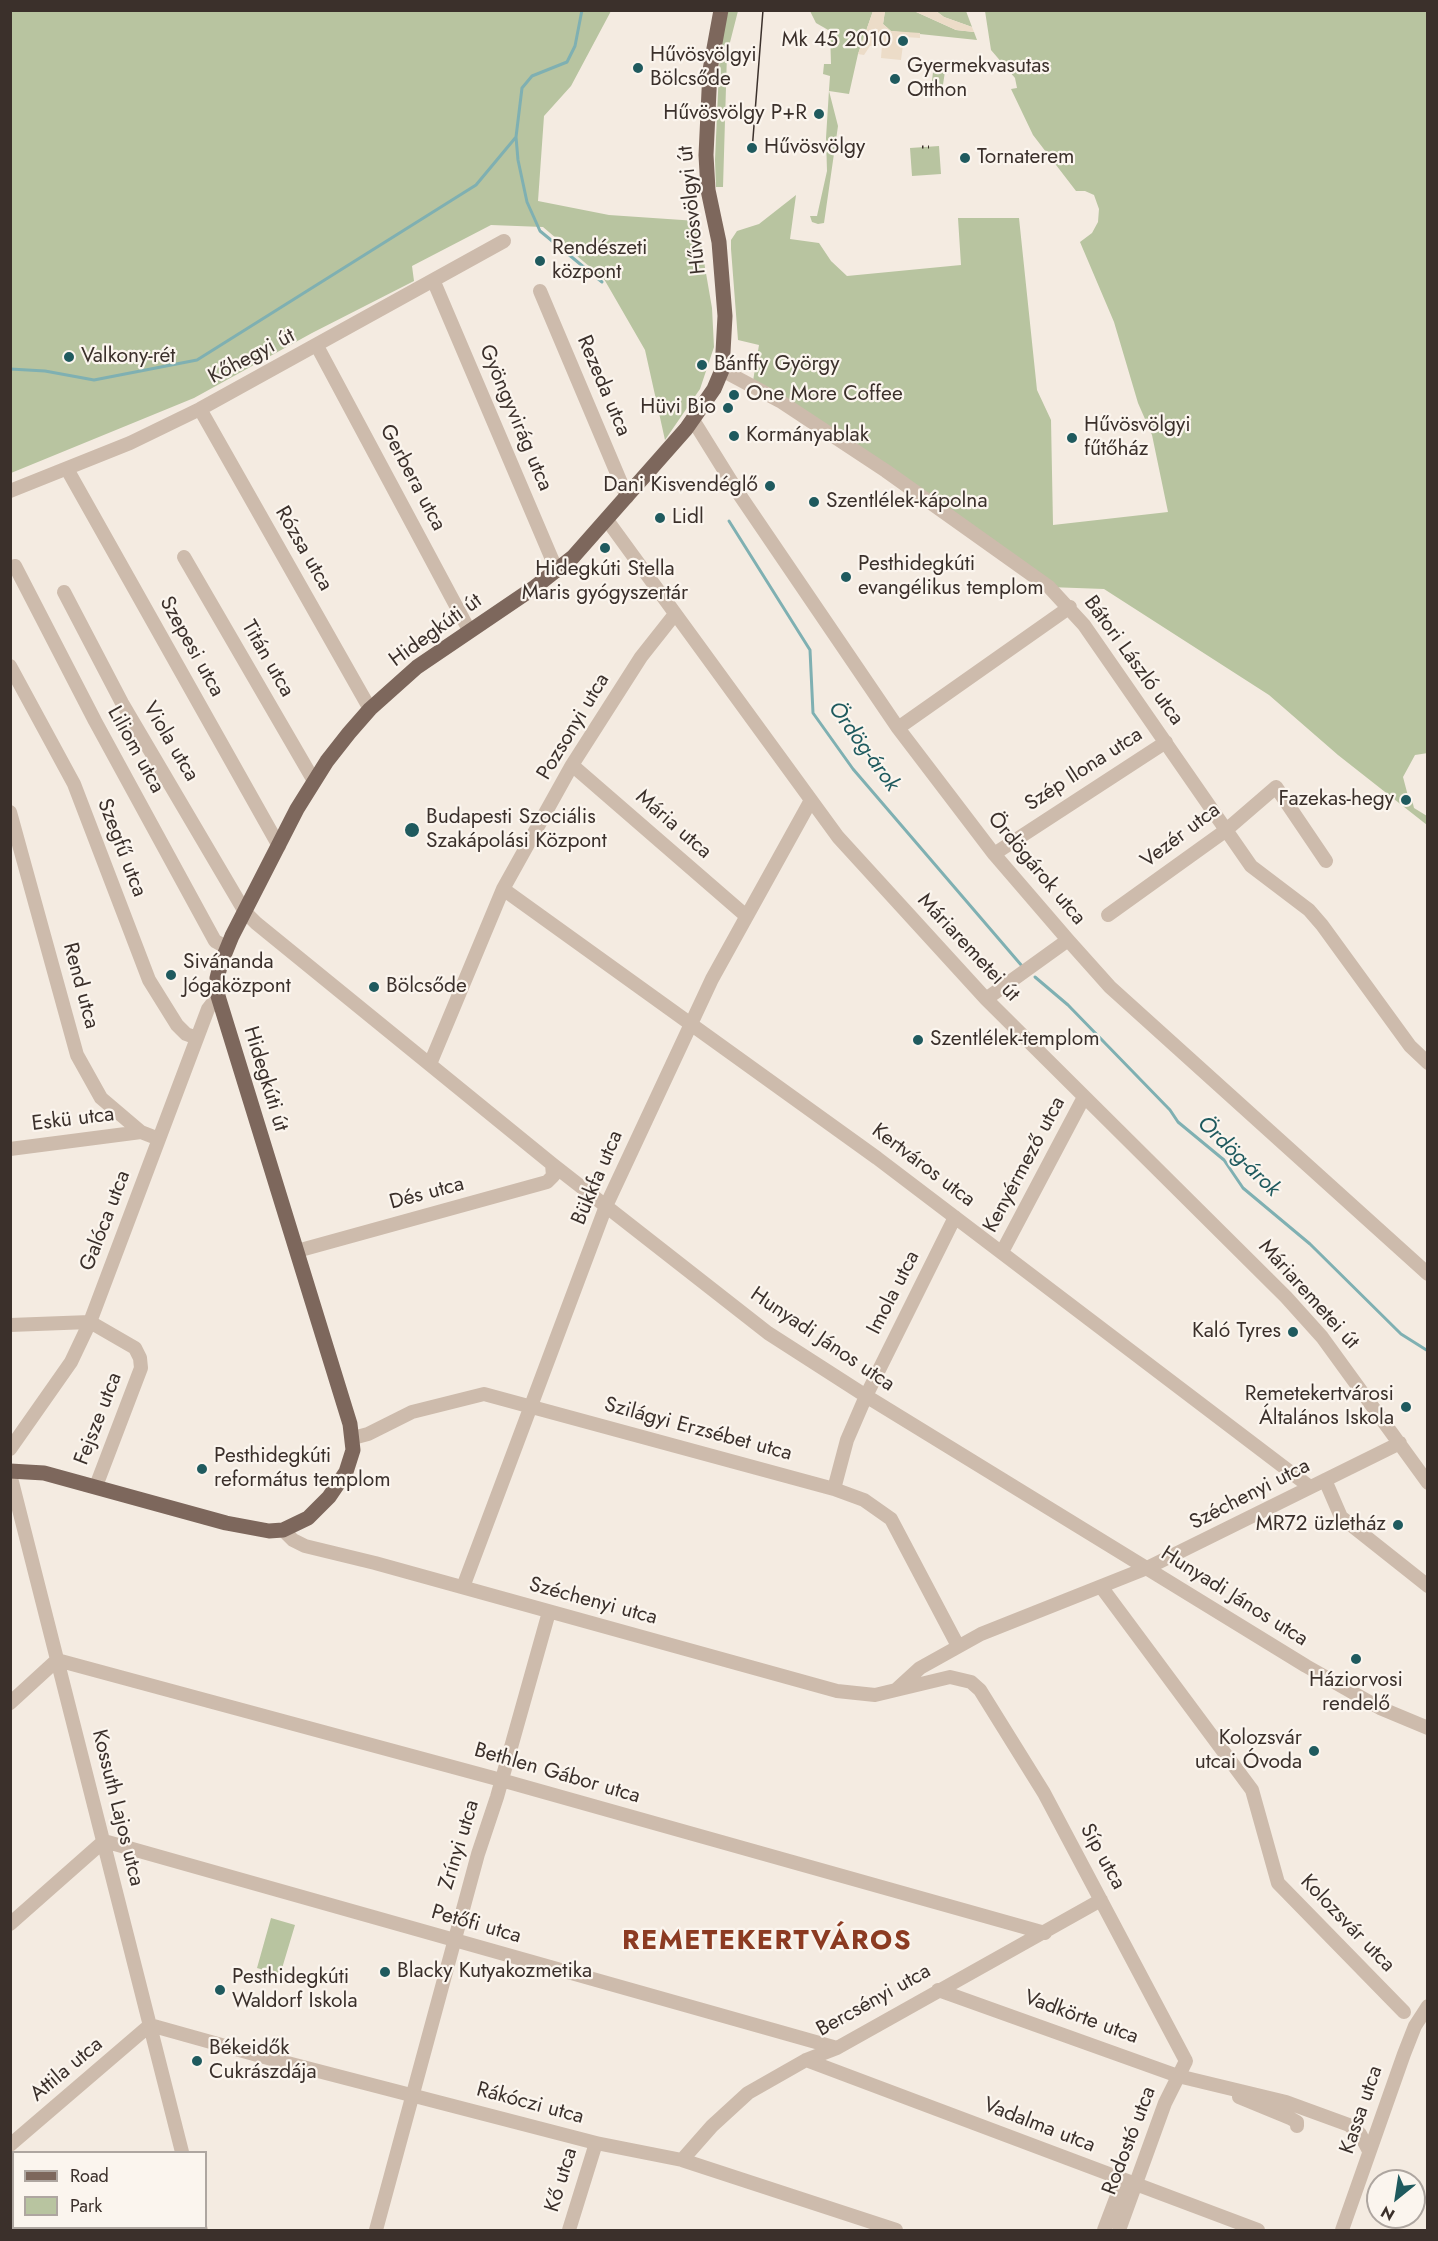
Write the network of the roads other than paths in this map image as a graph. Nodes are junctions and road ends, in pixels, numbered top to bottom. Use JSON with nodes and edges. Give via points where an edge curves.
{"nodes":[{"id":1,"x":721,"y":10,"type":"edge"},
{"id":2,"x":504,"y":241,"type":"dead end"},
{"id":3,"x":434,"y":282,"type":"junction"},
{"id":4,"x":540,"y":291,"type":"dead end"},
{"id":5,"x":317,"y":345,"type":"junction"},
{"id":6,"x":722,"y":370,"type":"junction"},
{"id":7,"x":200,"y":409,"type":"junction"},
{"id":8,"x":693,"y":420,"type":"junction"},
{"id":9,"x":67,"y":469,"type":"junction"},
{"id":10,"x":10,"y":491,"type":"edge"},
{"id":11,"x":627,"y":497,"type":"junction"},
{"id":12,"x":607,"y":520,"type":"junction"},
{"id":13,"x":184,"y":557,"type":"dead end"},
{"id":14,"x":15,"y":566,"type":"dead end"},
{"id":15,"x":557,"y":571,"type":"junction"},
{"id":16,"x":64,"y":592,"type":"dead end"},
{"id":17,"x":1070,"y":607,"type":"junction"},
{"id":18,"x":675,"y":614,"type":"junction"},
{"id":19,"x":469,"y":630,"type":"junction"},
{"id":20,"x":10,"y":666,"type":"edge"},
{"id":21,"x":370,"y":709,"type":"junction"},
{"id":22,"x":898,"y":728,"type":"junction"},
{"id":23,"x":1166,"y":742,"type":"junction"},
{"id":24,"x":572,"y":765,"type":"junction"},
{"id":25,"x":314,"y":781,"type":"junction"},
{"id":26,"x":810,"y":802,"type":"junction"},
{"id":27,"x":10,"y":812,"type":"edge"},
{"id":28,"x":1224,"y":831,"type":"junction"},
{"id":29,"x":279,"y":846,"type":"junction"},
{"id":30,"x":994,"y":854,"type":"junction"},
{"id":31,"x":1326,"y":861,"type":"dead end"},
{"id":32,"x":503,"y":889,"type":"junction"},
{"id":33,"x":245,"y":912,"type":"junction"},
{"id":34,"x":745,"y":915,"type":"junction"},
{"id":35,"x":1108,"y":915,"type":"dead end"},
{"id":36,"x":1068,"y":940,"type":"junction"},
{"id":37,"x":226,"y":947,"type":"junction"},
{"id":38,"x":218,"y":996,"type":"junction"},
{"id":39,"x":986,"y":999,"type":"junction"},
{"id":40,"x":690,"y":1023,"type":"junction"},
{"id":41,"x":197,"y":1038,"type":"junction"},
{"id":42,"x":1428,"y":1063,"type":"edge"},
{"id":43,"x":430,"y":1064,"type":"junction"},
{"id":44,"x":1084,"y":1097,"type":"junction"},
{"id":45,"x":141,"y":1132,"type":"junction"},
{"id":46,"x":159,"y":1139,"type":"junction"},
{"id":47,"x":10,"y":1149,"type":"edge"},
{"id":48,"x":552,"y":1164,"type":"junction"},
{"id":49,"x":606,"y":1206,"type":"junction"},
{"id":50,"x":955,"y":1217,"type":"junction"},
{"id":51,"x":303,"y":1250,"type":"junction"},
{"id":52,"x":1002,"y":1252,"type":"junction"},
{"id":53,"x":1428,"y":1274,"type":"edge"},
{"id":54,"x":90,"y":1322,"type":"junction"},
{"id":55,"x":10,"y":1325,"type":"edge"},
{"id":56,"x":866,"y":1396,"type":"junction"},
{"id":57,"x":530,"y":1406,"type":"junction"},
{"id":58,"x":353,"y":1438,"type":"junction"},
{"id":59,"x":1400,"y":1443,"type":"junction"},
{"id":60,"x":10,"y":1449,"type":"edge"},
{"id":61,"x":1421,"y":1461,"type":"edge"},
{"id":62,"x":10,"y":1472,"type":"edge"},
{"id":63,"x":1325,"y":1480,"type":"junction"},
{"id":64,"x":1428,"y":1483,"type":"edge"},
{"id":65,"x":96,"y":1486,"type":"junction"},
{"id":66,"x":1310,"y":1487,"type":"junction"},
{"id":67,"x":834,"y":1489,"type":"junction"},
{"id":68,"x":283,"y":1530,"type":"junction"},
{"id":69,"x":1147,"y":1568,"type":"junction"},
{"id":70,"x":1428,"y":1586,"type":"edge"},
{"id":71,"x":462,"y":1587,"type":"junction"},
{"id":72,"x":1102,"y":1588,"type":"junction"},
{"id":73,"x":549,"y":1612,"type":"junction"},
{"id":74,"x":958,"y":1646,"type":"junction"},
{"id":75,"x":57,"y":1660,"type":"junction"},
{"id":76,"x":920,"y":1668,"type":"junction"},
{"id":77,"x":962,"y":1678,"type":"joint"},
{"id":78,"x":923,"y":1684,"type":"junction"},
{"id":79,"x":896,"y":1690,"type":"junction"},
{"id":80,"x":10,"y":1703,"type":"edge"},
{"id":81,"x":1428,"y":1728,"type":"edge"},
{"id":82,"x":501,"y":1780,"type":"junction"},
{"id":83,"x":104,"y":1841,"type":"junction"},
{"id":84,"x":1101,"y":1900,"type":"junction"},
{"id":85,"x":10,"y":1924,"type":"edge"},
{"id":86,"x":1045,"y":1933,"type":"junction"},
{"id":87,"x":454,"y":1941,"type":"junction"},
{"id":88,"x":938,"y":1990,"type":"junction"},
{"id":89,"x":1428,"y":2006,"type":"edge"},
{"id":90,"x":1404,"y":2012,"type":"dead end"},
{"id":91,"x":150,"y":2025,"type":"junction"},
{"id":92,"x":837,"y":2048,"type":"junction"},
{"id":93,"x":806,"y":2060,"type":"junction"},
{"id":94,"x":1181,"y":2072,"type":"junction"},
{"id":95,"x":1209,"y":2085,"type":"junction"},
{"id":96,"x":414,"y":2095,"type":"junction"},
{"id":97,"x":1297,"y":2126,"type":"dead end"},
{"id":98,"x":596,"y":2143,"type":"junction"},
{"id":99,"x":10,"y":2145,"type":"edge"},
{"id":100,"x":182,"y":2151,"type":"edge"},
{"id":101,"x":1369,"y":2151,"type":"junction"},
{"id":102,"x":682,"y":2160,"type":"junction"},
{"id":103,"x":1130,"y":2182,"type":"junction"},
{"id":104,"x":376,"y":2230,"type":"edge"},
{"id":105,"x":569,"y":2230,"type":"edge"},
{"id":106,"x":896,"y":2230,"type":"edge"},
{"id":107,"x":1104,"y":2230,"type":"edge"},
{"id":108,"x":1119,"y":2230,"type":"edge"},
{"id":109,"x":1258,"y":2230,"type":"edge"},
{"id":110,"x":1342,"y":2230,"type":"edge"}],
"edges":[{"from":1,"to":6,"type":"main road","name":"Hűvösvölgyi út","via":[[710,70],[706,154],[725,316]]},
{"from":2,"to":3,"type":"street","name":"Kőhegyi út"},
{"from":3,"to":5,"type":"street","name":"Kőhegyi út"},
{"from":3,"to":15,"type":"street","name":"Gyöngyvirág utca"},
{"from":4,"to":11,"type":"street","name":"Rezeda utca"},
{"from":5,"to":7,"type":"street","name":"Kőhegyi út"},
{"from":5,"to":19,"type":"street","name":"Gerbera utca"},
{"from":6,"to":8,"type":"main road","name":"Hidegkúti út"},
{"from":6,"to":17,"type":"street","name":"Bátori László utca","via":[[780,401],[886,471],[1049,586]]},
{"from":7,"to":9,"type":"street","name":"Kőhegyi út"},
{"from":7,"to":21,"type":"street","name":"Rózsa utca"},
{"from":8,"to":11,"type":"main road","name":"Hidegkúti út"},
{"from":8,"to":22,"type":"street","name":"Ördögárok utca"},
{"from":9,"to":10,"type":"street","name":"Kőhegyi út"},
{"from":9,"to":29,"type":"street","name":"Szepesi utca"},
{"from":11,"to":12,"type":"main road","name":"Hidegkúti út"},
{"from":12,"to":15,"type":"main road","name":"Hidegkúti út"},
{"from":12,"to":18,"type":"street","name":"Máriaremetei út"},
{"from":13,"to":25,"type":"street","name":"Titán utca"},
{"from":14,"to":37,"type":"street","name":"Liliom utca","via":[[215,941]]},
{"from":15,"to":19,"type":"main road","name":"Hidegkúti út"},
{"from":16,"to":33,"type":"street","name":"Viola utca","via":[[122,703]]},
{"from":17,"to":22,"type":"street"},
{"from":17,"to":23,"type":"street","name":"Bátori László utca"},
{"from":18,"to":24,"type":"street","name":"Pozsonyi utca","via":[[641,657]]},
{"from":18,"to":26,"type":"street","name":"Máriaremetei út"},
{"from":19,"to":21,"type":"main road","name":"Hidegkúti út","via":[[417,667]]},
{"from":20,"to":41,"type":"street","name":"Szegfű utca","via":[[74,784],[149,980],[177,1025]]},
{"from":21,"to":25,"type":"main road","name":"Hidegkúti út"},
{"from":22,"to":30,"type":"street","name":"Ördögárok utca"},
{"from":23,"to":28,"type":"street","name":"Bátori László utca"},
{"from":23,"to":30,"type":"street","name":"Szép Ilona utca"},
{"from":24,"to":32,"type":"street","name":"Pozsonyi utca"},
{"from":24,"to":34,"type":"street","name":"Mária utca"},
{"from":25,"to":29,"type":"main road","name":"Hidegkúti út"},
{"from":26,"to":34,"type":"street","name":"Bükkfa utca"},
{"from":26,"to":39,"type":"street","name":"Máriaremetei út"},
{"from":27,"to":45,"type":"street","name":"Rend utca","via":[[78,1055],[101,1098]]},
{"from":28,"to":31,"type":"street","name":"Vezér utca","via":[[1276,786]]},
{"from":28,"to":35,"type":"street","name":"Vezér utca"},
{"from":28,"to":42,"type":"street","name":"Bátori László utca","via":[[1251,866],[1309,910],[1410,1046]]},
{"from":29,"to":33,"type":"main road","name":"Hidegkúti út"},
{"from":30,"to":36,"type":"street","name":"Ördögárok utca"},
{"from":32,"to":40,"type":"street","name":"Kertváros utca"},
{"from":32,"to":43,"type":"street","name":"Pozsonyi utca"},
{"from":33,"to":37,"type":"main road","name":"Hidegkúti út"},
{"from":33,"to":43,"type":"street","name":"Hunyadi János utca"},
{"from":34,"to":40,"type":"street","name":"Bükkfa utca"},
{"from":36,"to":39,"type":"street"},
{"from":36,"to":53,"type":"street","name":"Ördögárok utca","via":[[1110,987]]},
{"from":37,"to":38,"type":"main road","name":"Hidegkúti út","via":[[217,978]]},
{"from":38,"to":41,"type":"street","name":"Galóca utca","via":[[208,1009]]},
{"from":38,"to":51,"type":"main road","name":"Hidegkúti út"},
{"from":39,"to":44,"type":"street","name":"Máriaremetei út"},
{"from":40,"to":49,"type":"street","name":"Bükkfa utca"},
{"from":40,"to":50,"type":"street","name":"Kertváros utca"},
{"from":41,"to":46,"type":"street","name":"Galóca utca"},
{"from":43,"to":48,"type":"street","name":"Hunyadi János utca"},
{"from":44,"to":52,"type":"street","name":"Kenyérmező utca"},
{"from":44,"to":59,"type":"street","name":"Máriaremetei út","via":[[1286,1297],[1322,1337]]},
{"from":45,"to":46,"type":"street","name":"Rend utca"},
{"from":45,"to":47,"type":"street","name":"Eskü utca"},
{"from":46,"to":54,"type":"street","name":"Galóca utca"},
{"from":48,"to":49,"type":"street","name":"Hunyadi János utca"},
{"from":48,"to":51,"type":"street","name":"Dés utca","via":[[553,1176],[547,1182]]},
{"from":49,"to":56,"type":"street","name":"Hunyadi János utca","via":[[768,1333]]},
{"from":49,"to":57,"type":"street","name":"Bükkfa utca"},
{"from":50,"to":52,"type":"street","name":"Kertváros utca"},
{"from":50,"to":56,"type":"street","name":"Imola utca"},
{"from":51,"to":58,"type":"main road","name":"Hidegkúti út"},
{"from":52,"to":66,"type":"street","name":"Kertváros utca"},
{"from":54,"to":55,"type":"street"},
{"from":54,"to":60,"type":"street","name":"Galóca utca","via":[[71,1362]]},
{"from":54,"to":65,"type":"street","name":"Fejsze utca","via":[[135,1348],[141,1368]]},
{"from":56,"to":67,"type":"street","name":"Imola utca","via":[[847,1440]]},
{"from":56,"to":69,"type":"street","name":"Hunyadi János utca"},
{"from":57,"to":58,"type":"street","name":"Szilágyi Erzsébet utca","via":[[484,1394],[468,1396],[412,1412]]},
{"from":57,"to":67,"type":"street","name":"Szilágyi Erzsébet utca"},
{"from":57,"to":71,"type":"street","name":"Bükkfa utca"},
{"from":58,"to":68,"type":"main road","name":"Hidegkúti út","via":[[346,1472],[329,1497],[308,1518]]},
{"from":59,"to":61,"type":"street","name":"Máriaremetei út"},
{"from":59,"to":63,"type":"street","name":"Széchenyi utca"},
{"from":61,"to":64,"type":"street","name":"Máriaremetei út"},
{"from":62,"to":65,"type":"main road","via":[[44,1473]]},
{"from":62,"to":75,"type":"street","name":"Kossuth Lajos utca"},
{"from":63,"to":66,"type":"street","name":"Széchenyi utca"},
{"from":63,"to":70,"type":"street","via":[[1341,1517]]},
{"from":65,"to":68,"type":"main road","via":[[241,1527]]},
{"from":66,"to":69,"type":"street","name":"Széchenyi utca"},
{"from":67,"to":74,"type":"street","name":"Szilágyi Erzsébet utca","via":[[864,1500],[891,1519]]},
{"from":68,"to":71,"type":"street","name":"Széchenyi utca","via":[[305,1546]]},
{"from":69,"to":72,"type":"street","name":"Széchenyi utca"},
{"from":69,"to":81,"type":"street","name":"Hunyadi János utca","via":[[1350,1691]]},
{"from":71,"to":73,"type":"street","name":"Széchenyi utca"},
{"from":72,"to":74,"type":"street","name":"Széchenyi utca","via":[[1003,1624]]},
{"from":72,"to":90,"type":"street","name":"Kolozsvár utca","via":[[1251,1790],[1278,1883]]},
{"from":73,"to":79,"type":"street","name":"Széchenyi utca","via":[[837,1691],[875,1695]]},
{"from":73,"to":82,"type":"street","name":"Zrínyi utca"},
{"from":74,"to":76,"type":"street","name":"Széchenyi utca"},
{"from":75,"to":80,"type":"street"},
{"from":75,"to":82,"type":"street","name":"Bethlen Gábor utca"},
{"from":75,"to":83,"type":"street","name":"Kossuth Lajos utca"},
{"from":76,"to":78,"type":"street","via":[[916,1675]]},
{"from":76,"to":79,"type":"street","name":"Széchenyi utca"},
{"from":77,"to":78,"type":"street","name":"Széchenyi utca"},
{"from":77,"to":84,"type":"street","name":"Síp utca","via":[[980,1690],[1044,1793]]},
{"from":78,"to":79,"type":"street","name":"Széchenyi utca"},
{"from":82,"to":86,"type":"street","name":"Bethlen Gábor utca"},
{"from":82,"to":87,"type":"street","name":"Zrínyi utca"},
{"from":83,"to":85,"type":"street"},
{"from":83,"to":87,"type":"street","name":"Petőfi utca"},
{"from":83,"to":91,"type":"street","name":"Kossuth Lajos utca"},
{"from":84,"to":86,"type":"street","name":"Bercsényi utca"},
{"from":84,"to":94,"type":"street","name":"Síp utca","via":[[1184,2053]]},
{"from":86,"to":88,"type":"street","name":"Bercsényi utca"},
{"from":87,"to":92,"type":"street","name":"Petőfi utca"},
{"from":87,"to":96,"type":"street","name":"Zrínyi utca"},
{"from":88,"to":92,"type":"street","name":"Bercsényi utca"},
{"from":88,"to":94,"type":"street","name":"Vadkörte utca"},
{"from":89,"to":101,"type":"street","name":"Kassa utca","via":[[1415,2026]]},
{"from":91,"to":96,"type":"street","name":"Rákóczi utca"},
{"from":91,"to":99,"type":"street","name":"Attila utca"},
{"from":91,"to":100,"type":"street","name":"Kossuth Lajos utca"},
{"from":92,"to":93,"type":"street","name":"Bercsényi utca"},
{"from":93,"to":102,"type":"street","name":"Bercsényi utca","via":[[748,2093]]},
{"from":93,"to":103,"type":"street","name":"Vadalma utca"},
{"from":94,"to":95,"type":"street","name":"Vadkörte utca"},
{"from":94,"to":103,"type":"street","name":"Rodostó utca"},
{"from":95,"to":97,"type":"street","name":"Vadkörte utca","via":[[1290,2118]]},
{"from":95,"to":101,"type":"street","name":"Vadkörte utca","via":[[1286,2102],[1349,2125],[1360,2134]]},
{"from":96,"to":98,"type":"street","name":"Rákóczi utca"},
{"from":96,"to":104,"type":"street","name":"Zrínyi utca"},
{"from":98,"to":102,"type":"street","name":"Rákóczi utca"},
{"from":98,"to":105,"type":"street","name":"Kő utca"},
{"from":101,"to":110,"type":"street","name":"Kassa utca"},
{"from":102,"to":106,"type":"street","name":"Rákóczi utca"},
{"from":103,"to":107,"type":"street","name":"Rodostó utca"},
{"from":103,"to":108,"type":"street","name":"Rodostó utca"},
{"from":103,"to":109,"type":"street","name":"Vadalma utca"}]}
